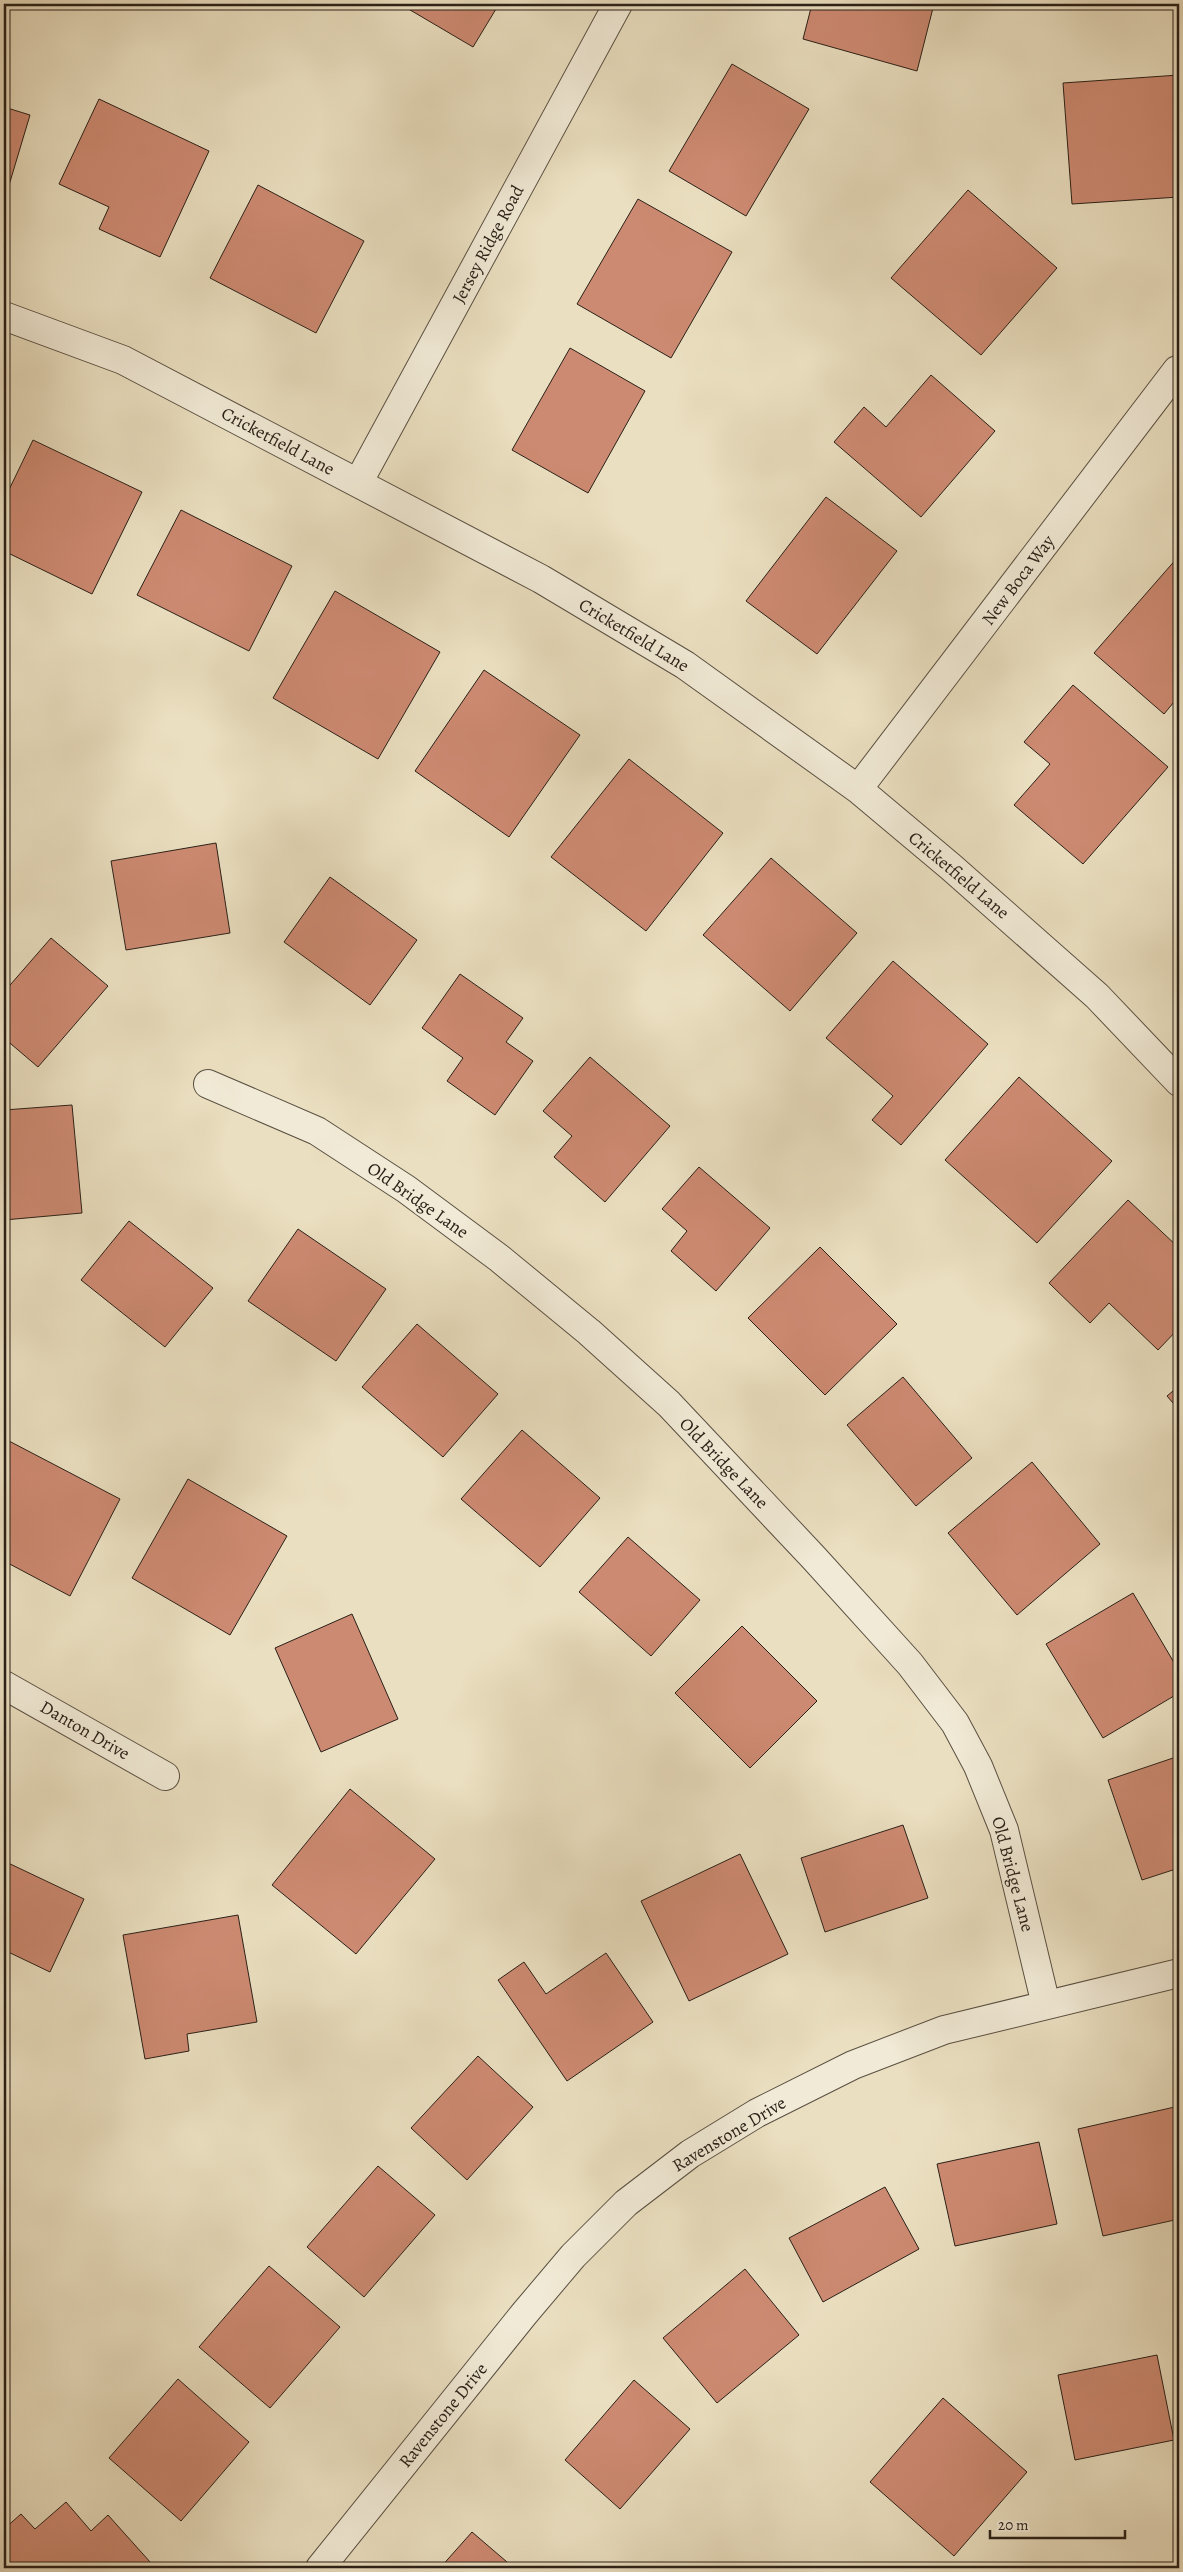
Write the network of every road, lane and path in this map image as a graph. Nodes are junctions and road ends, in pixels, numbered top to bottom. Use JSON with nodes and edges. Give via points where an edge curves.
{"nodes":[{"id":1,"x":618,"y":4,"type":"edge"},
{"id":2,"x":4,"y":316,"type":"edge"},
{"id":3,"x":1177,"y":370,"type":"dead end"},
{"id":4,"x":358,"y":483,"type":"junction"},
{"id":5,"x":858,"y":789,"type":"junction"},
{"id":6,"x":1179,"y":1082,"type":"edge"},
{"id":7,"x":208,"y":1084,"type":"dead end"},
{"id":8,"x":4,"y":1685,"type":"edge"},
{"id":9,"x":165,"y":1776,"type":"dead end"},
{"id":10,"x":1179,"y":1972,"type":"edge"},
{"id":11,"x":1046,"y":2005,"type":"junction"},
{"id":12,"x":320,"y":2568,"type":"edge"}],
"edges":[{"from":1,"to":4,"type":"street","name":"Jersey Ridge Road"},
{"from":2,"to":4,"type":"street","name":"Cricketfield Lane","via":[[123,360]]},
{"from":3,"to":5,"type":"street","name":"New Boca Way"},
{"from":4,"to":5,"type":"street","name":"Cricketfield Lane","via":[[541,579],[622,626],[685,665]]},
{"from":5,"to":6,"type":"street","name":"Cricketfield Lane","via":[[1097,996]]},
{"from":7,"to":11,"type":"street","name":"Old Bridge Lane","via":[[317,1131],[406,1189],[498,1258],[589,1332],[669,1404],[814,1558],[910,1664],[955,1723],[978,1766],[1004,1830]]},
{"from":8,"to":9,"type":"street","name":"Danton Drive"},
{"from":10,"to":11,"type":"street","name":"Ravenstone Drive"},
{"from":11,"to":12,"type":"street","name":"Ravenstone Drive","via":[[944,2030],[853,2065],[758,2113],[690,2154],[626,2203],[573,2256],[524,2314]]}]}
